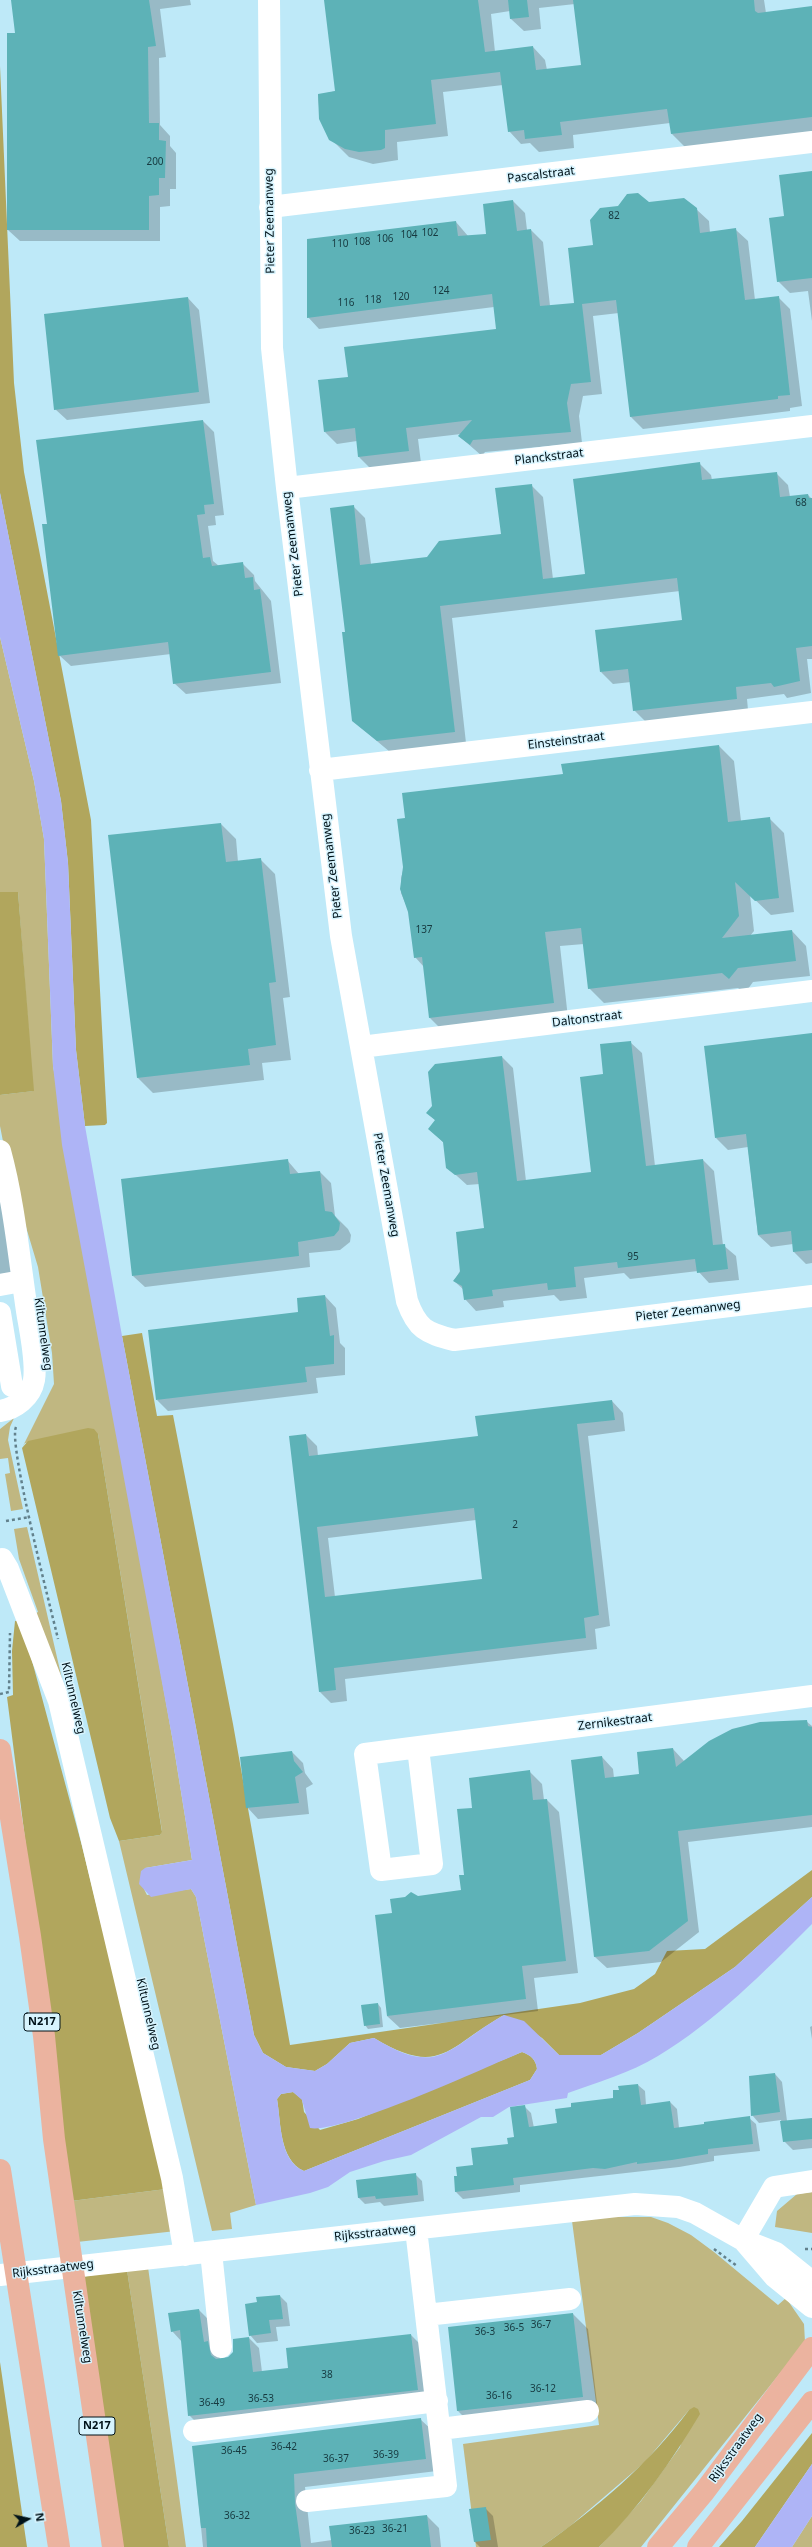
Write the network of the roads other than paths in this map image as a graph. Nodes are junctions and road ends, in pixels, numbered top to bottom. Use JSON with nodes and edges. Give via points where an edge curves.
{"nodes":[{"id":1,"x":269,"y":0,"type":"edge"},
{"id":2,"x":812,"y":142,"type":"edge"},
{"id":3,"x":270,"y":207,"type":"junction"},
{"id":4,"x":812,"y":426,"type":"edge"},
{"id":5,"x":286,"y":488,"type":"junction"},
{"id":6,"x":812,"y":712,"type":"edge"},
{"id":7,"x":320,"y":770,"type":"junction"},
{"id":8,"x":812,"y":991,"type":"edge"},
{"id":9,"x":361,"y":1047,"type":"junction"},
{"id":10,"x":0,"y":1151,"type":"edge"},
{"id":11,"x":22,"y":1281,"type":"junction"},
{"id":12,"x":0,"y":1285,"type":"edge"},
{"id":13,"x":812,"y":1296,"type":"edge"},
{"id":14,"x":0,"y":1314,"type":"edge"},
{"id":15,"x":12,"y":1386,"type":"dead end"},
{"id":16,"x":0,"y":1411,"type":"edge"},
{"id":17,"x":1,"y":1559,"type":"edge"},
{"id":18,"x":812,"y":1696,"type":"edge"},
{"id":19,"x":418,"y":1748,"type":"junction"},
{"id":20,"x":0,"y":1750,"type":"edge"},
{"id":21,"x":0,"y":1801,"type":"edge"},
{"id":22,"x":12,"y":1820,"type":"junction"},
{"id":23,"x":0,"y":2170,"type":"edge"},
{"id":24,"x":812,"y":2181,"type":"edge"},
{"id":25,"x":416,"y":2229,"type":"junction"},
{"id":26,"x":743,"y":2240,"type":"junction"},
{"id":27,"x":211,"y":2252,"type":"junction"},
{"id":28,"x":185,"y":2255,"type":"junction"},
{"id":29,"x":0,"y":2275,"type":"edge"},
{"id":30,"x":812,"y":2282,"type":"edge"},
{"id":31,"x":570,"y":2298,"type":"dead end"},
{"id":32,"x":812,"y":2307,"type":"edge"},
{"id":33,"x":426,"y":2315,"type":"junction"},
{"id":34,"x":221,"y":2348,"type":"dead end"},
{"id":35,"x":812,"y":2348,"type":"edge"},
{"id":36,"x":436,"y":2401,"type":"junction"},
{"id":37,"x":812,"y":2402,"type":"edge"},
{"id":38,"x":588,"y":2411,"type":"dead end"},
{"id":39,"x":440,"y":2429,"type":"junction"},
{"id":40,"x":194,"y":2431,"type":"dead end"},
{"id":41,"x":307,"y":2501,"type":"dead end"},
{"id":42,"x":59,"y":2547,"type":"edge"},
{"id":43,"x":113,"y":2547,"type":"edge"},
{"id":44,"x":658,"y":2547,"type":"edge"},
{"id":45,"x":698,"y":2547,"type":"edge"}],
"edges":[{"from":1,"to":3,"type":"street","name":"Pieter Zeemanweg"},
{"from":2,"to":3,"type":"street","name":"Pascalstraat"},
{"from":3,"to":5,"type":"street","name":"Pieter Zeemanweg","via":[[272,348]]},
{"from":4,"to":5,"type":"street","name":"Planckstraat"},
{"from":5,"to":7,"type":"street","name":"Pieter Zeemanweg"},
{"from":6,"to":7,"type":"street","name":"Einsteinstraat"},
{"from":7,"to":9,"type":"street","name":"Pieter Zeemanweg","via":[[341,936]]},
{"from":8,"to":9,"type":"street","name":"Daltonstraat"},
{"from":9,"to":13,"type":"street","name":"Pieter Zeemanweg","via":[[407,1301],[414,1320],[430,1334],[454,1340]]},
{"from":10,"to":11,"type":"street","name":"Kiltunnelweg"},
{"from":11,"to":12,"type":"street"},
{"from":11,"to":16,"type":"street","name":"Kiltunnelweg","via":[[31,1337],[34,1380],[28,1394],[21,1401],[11,1409]]},
{"from":14,"to":15,"type":"street"},
{"from":17,"to":28,"type":"street","name":"Kiltunnelweg","via":[[8,1569],[59,1701],[172,2178]]},
{"from":18,"to":19,"type":"street","name":"Zernikestraat"},
{"from":19,"to":19,"type":"street","name":"Zernikestraat","via":[[432,1864],[381,1870],[365,1754]]},
{"from":20,"to":22,"type":"main road","name":"Kiltunnelweg","number":"N217"},
{"from":21,"to":22,"type":"street"},
{"from":22,"to":43,"type":"main road","name":"Kiltunnelweg","number":"N217","via":[[44,2036],[54,2139]]},
{"from":23,"to":42,"type":"main road"},
{"from":24,"to":26,"type":"street","via":[[774,2187]]},
{"from":25,"to":26,"type":"street","name":"Rijksstraatweg","via":[[647,2204],[695,2213]]},
{"from":25,"to":27,"type":"street","name":"Rijksstraatweg"},
{"from":25,"to":33,"type":"street"},
{"from":26,"to":30,"type":"street","name":"Rijksstraatweg","via":[[776,2253]]},
{"from":26,"to":32,"type":"street","name":"Rijksstraatweg","via":[[775,2277]]},
{"from":27,"to":28,"type":"street","name":"Rijksstraatweg"},
{"from":27,"to":34,"type":"street"},
{"from":28,"to":29,"type":"street","name":"Rijksstraatweg"},
{"from":31,"to":33,"type":"street"},
{"from":33,"to":36,"type":"street"},
{"from":35,"to":44,"type":"main road","name":"Rijksstraatweg","via":[[704,2492]]},
{"from":36,"to":39,"type":"street"},
{"from":36,"to":40,"type":"street"},
{"from":37,"to":45,"type":"main road"},
{"from":38,"to":39,"type":"street"},
{"from":39,"to":41,"type":"street","via":[[446,2486]]}]}
